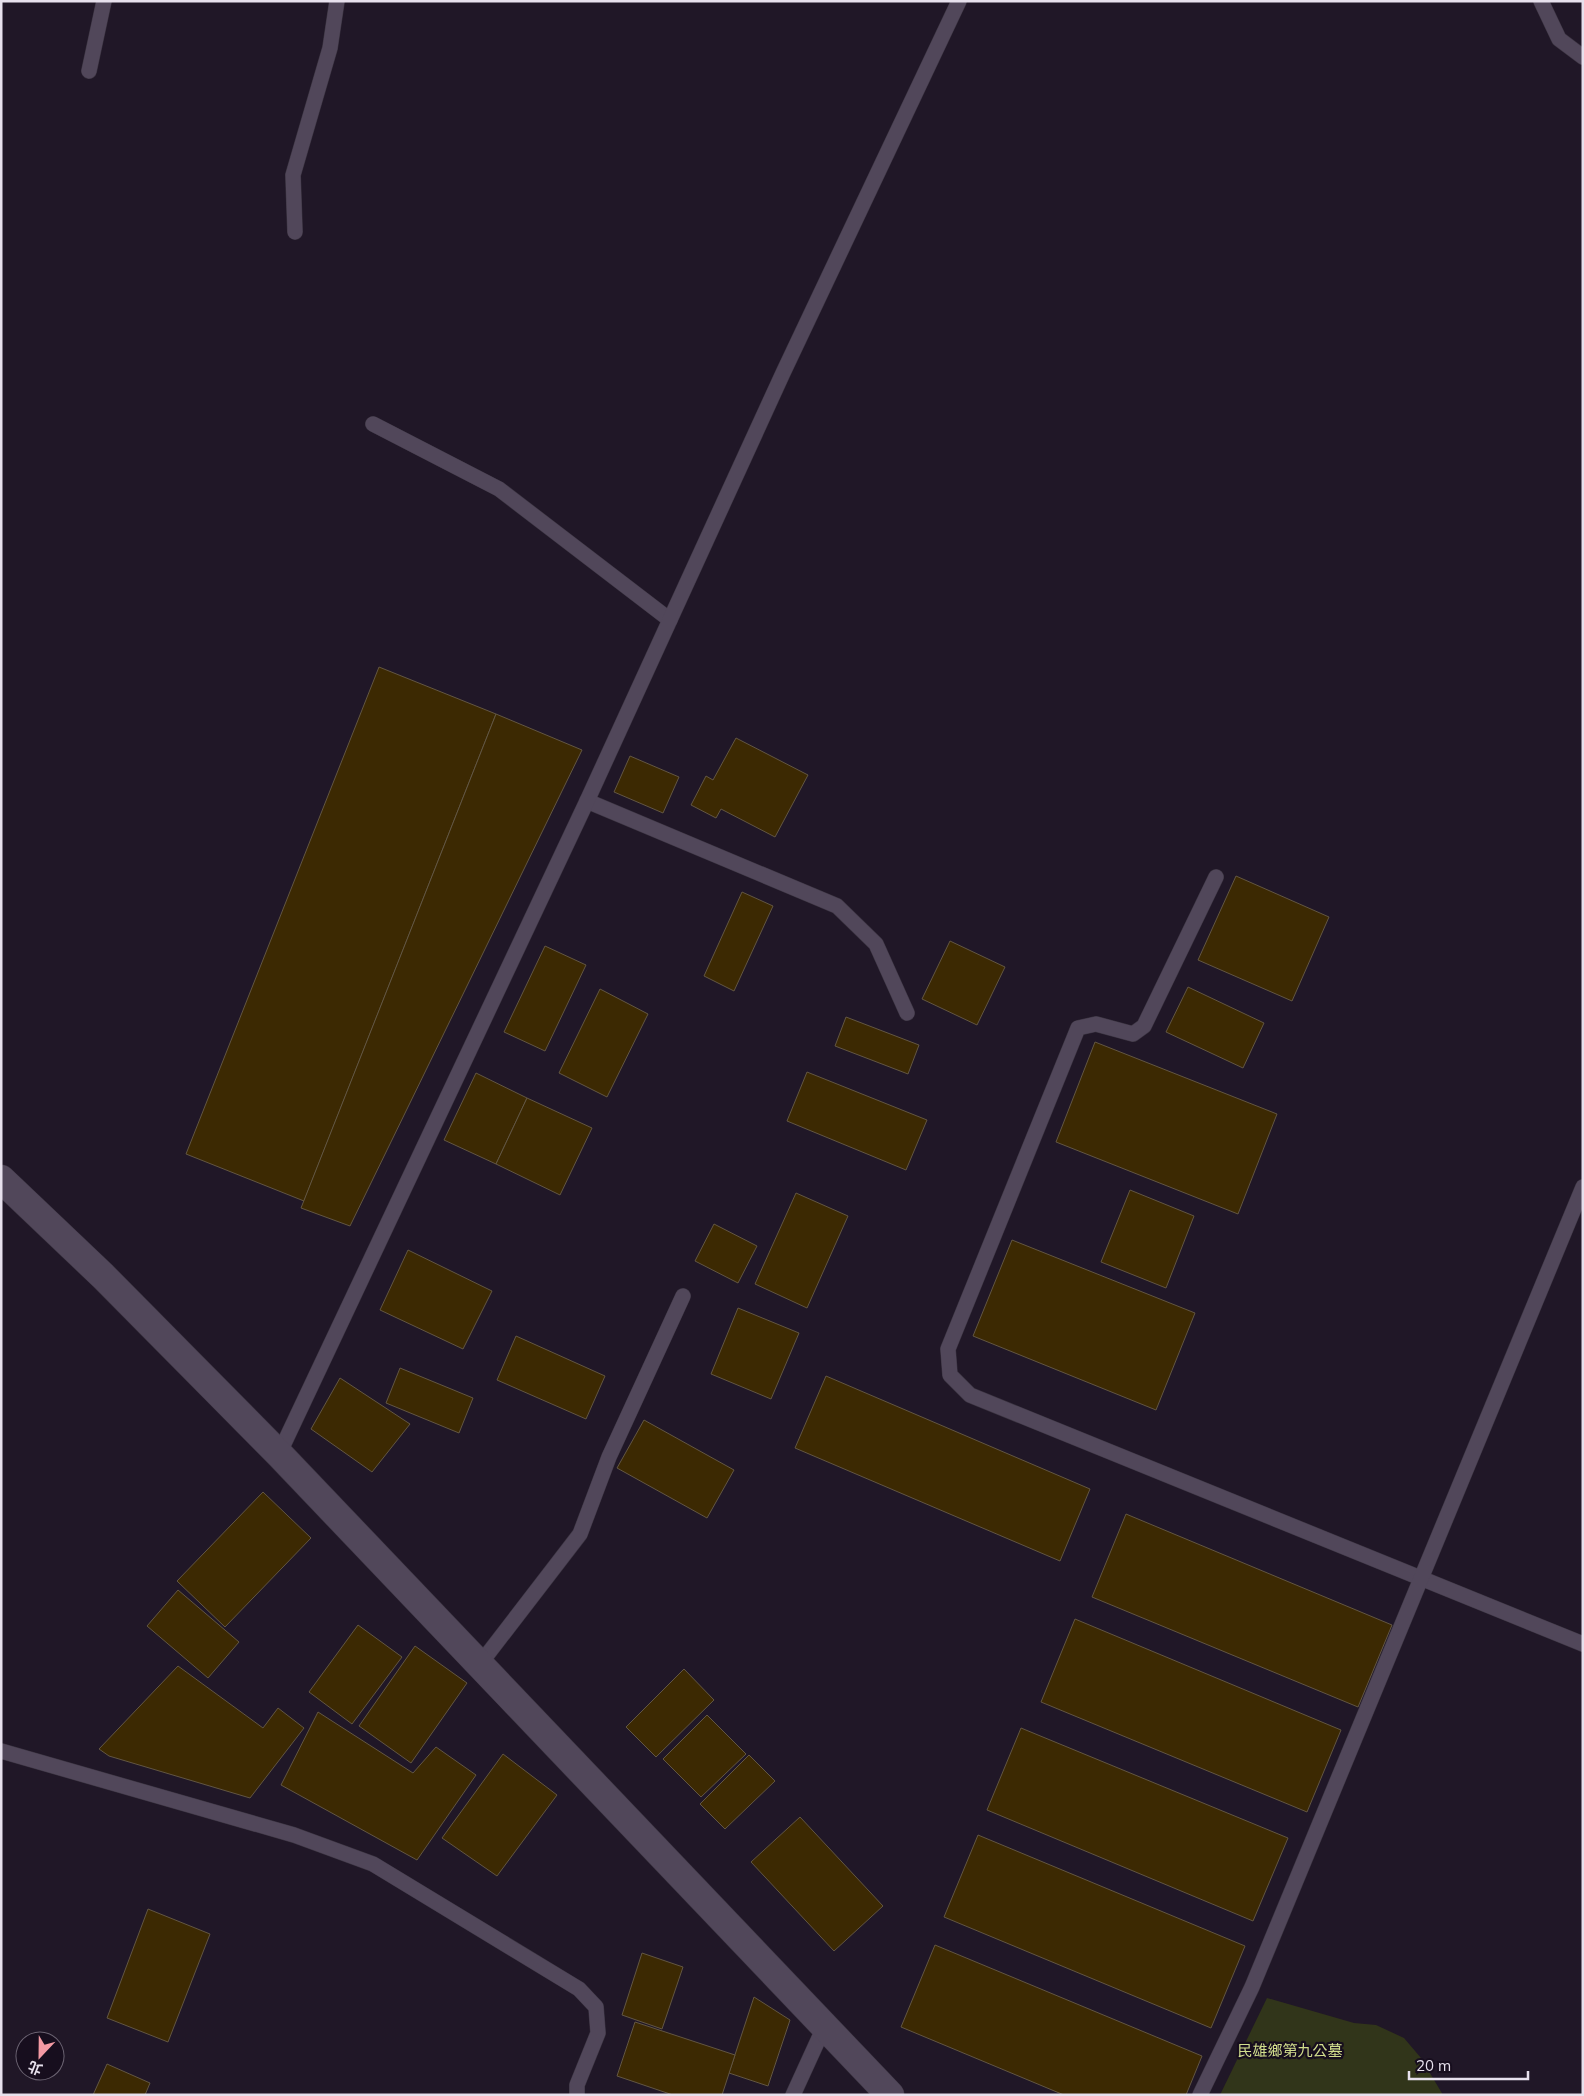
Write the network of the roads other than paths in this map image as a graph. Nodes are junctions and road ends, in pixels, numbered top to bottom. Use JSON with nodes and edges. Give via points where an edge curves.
{"nodes":[{"id":1,"x":104,"y":1,"type":"edge"},
{"id":2,"x":337,"y":1,"type":"edge"},
{"id":3,"x":959,"y":1,"type":"edge"},
{"id":4,"x":1541,"y":1,"type":"edge"},
{"id":5,"x":1583,"y":57,"type":"edge"},
{"id":6,"x":89,"y":71,"type":"dead end"},
{"id":7,"x":295,"y":232,"type":"dead end"},
{"id":8,"x":373,"y":424,"type":"dead end"},
{"id":9,"x":670,"y":620,"type":"junction"},
{"id":10,"x":587,"y":801,"type":"junction"},
{"id":11,"x":1216,"y":877,"type":"dead end"},
{"id":12,"x":907,"y":1013,"type":"dead end"},
{"id":13,"x":1,"y":1179,"type":"edge"},
{"id":14,"x":1583,"y":1188,"type":"edge"},
{"id":15,"x":683,"y":1296,"type":"dead end"},
{"id":16,"x":280,"y":1454,"type":"junction"},
{"id":17,"x":1421,"y":1578,"type":"junction"},
{"id":18,"x":1583,"y":1644,"type":"edge"},
{"id":19,"x":480,"y":1664,"type":"junction"},
{"id":20,"x":1,"y":1751,"type":"edge"},
{"id":21,"x":825,"y":2025,"type":"junction"},
{"id":22,"x":578,"y":2095,"type":"edge"},
{"id":23,"x":793,"y":2095,"type":"edge"},
{"id":24,"x":890,"y":2095,"type":"edge"},
{"id":25,"x":1200,"y":2095,"type":"edge"}],
"edges":[{"from":1,"to":6,"type":"lane"},
{"from":2,"to":7,"type":"lane","via":[[330,48],[293,175]]},
{"from":3,"to":9,"type":"lane"},
{"from":4,"to":5,"type":"lane","via":[[1559,39]]},
{"from":8,"to":9,"type":"lane","via":[[499,489]]},
{"from":9,"to":10,"type":"lane"},
{"from":10,"to":12,"type":"lane","via":[[837,906],[876,944]]},
{"from":10,"to":16,"type":"lane"},
{"from":11,"to":17,"type":"lane","via":[[1144,1026],[1133,1034],[1096,1024],[1078,1028],[948,1348],[950,1375],[970,1395]]},
{"from":13,"to":16,"type":"street","via":[[103,1276]]},
{"from":14,"to":17,"type":"lane"},
{"from":15,"to":19,"type":"lane","via":[[609,1457],[580,1534]]},
{"from":16,"to":19,"type":"street"},
{"from":17,"to":18,"type":"lane"},
{"from":17,"to":25,"type":"lane","via":[[1252,1987]]},
{"from":19,"to":21,"type":"street"},
{"from":20,"to":22,"type":"lane","via":[[294,1836],[373,1864],[579,1989],[596,2007],[598,2033],[577,2084]]},
{"from":21,"to":23,"type":"lane"},
{"from":21,"to":24,"type":"street"}]}
